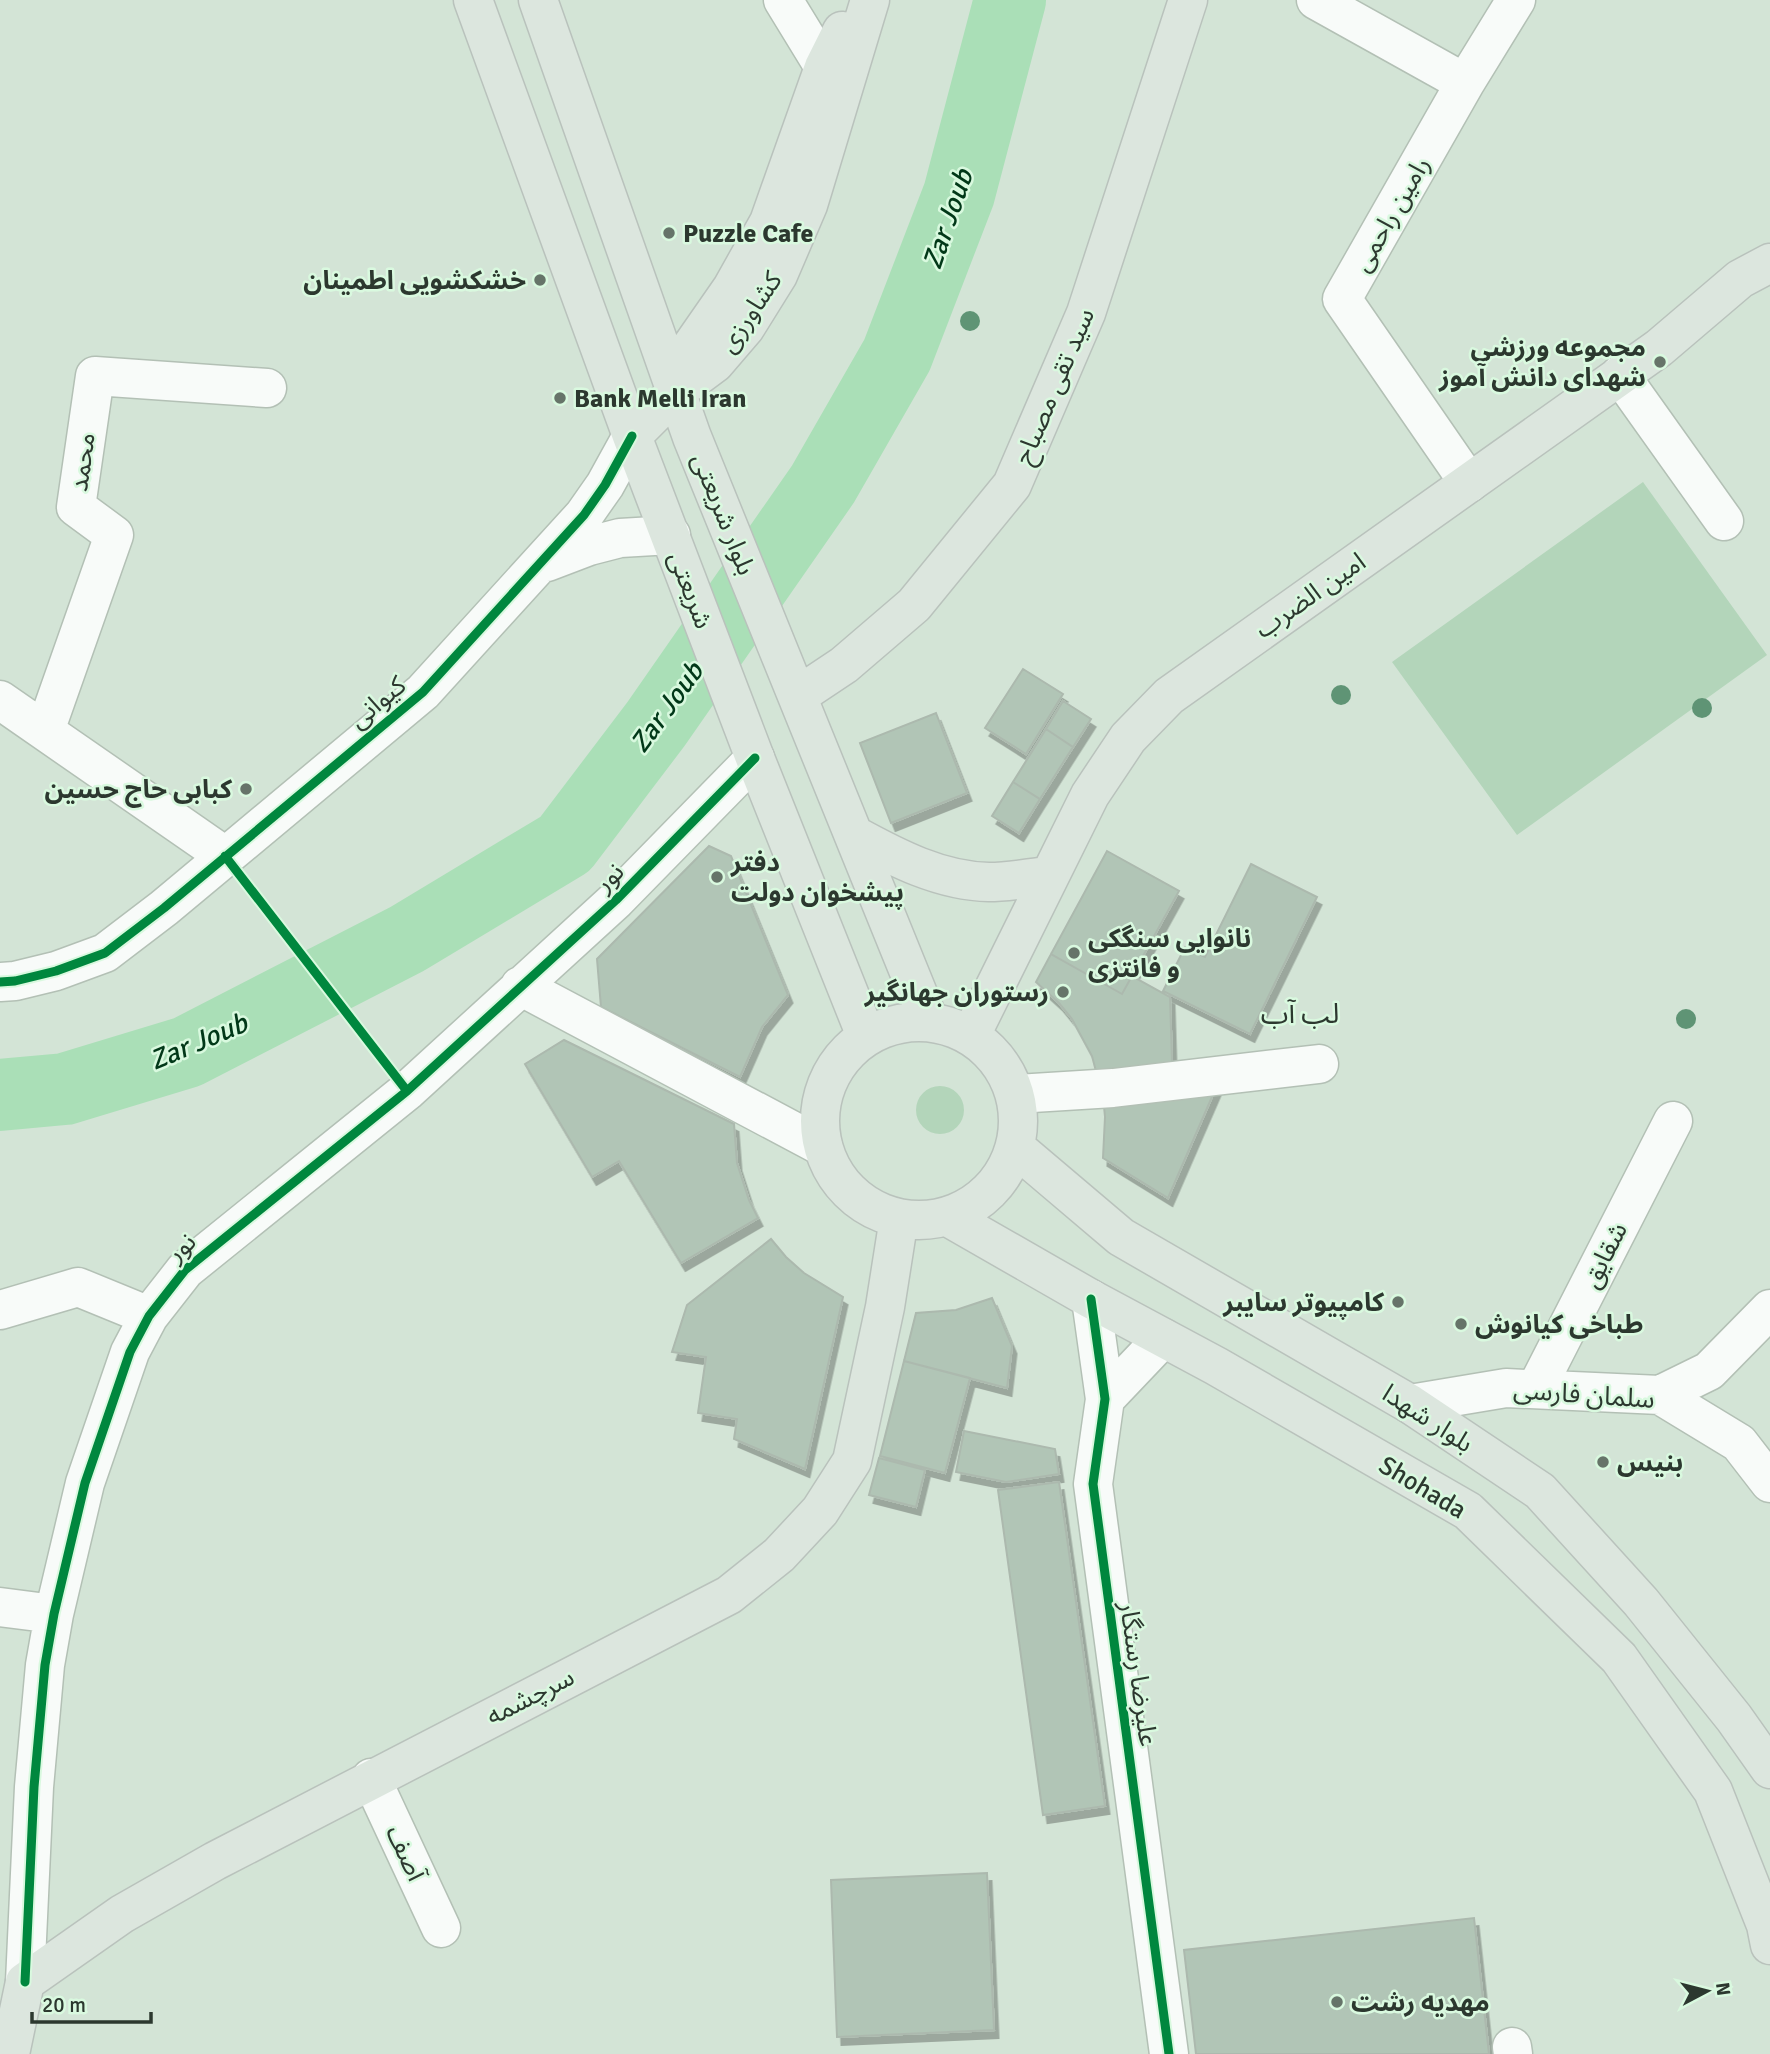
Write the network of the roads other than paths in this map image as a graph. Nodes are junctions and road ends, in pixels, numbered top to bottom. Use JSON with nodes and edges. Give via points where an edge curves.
{"nodes":[{"id":1,"x":474,"y":0,"type":"edge"},
{"id":2,"x":538,"y":0,"type":"edge"},
{"id":3,"x":783,"y":0,"type":"edge"},
{"id":4,"x":859,"y":0,"type":"edge"},
{"id":5,"x":870,"y":0,"type":"edge"},
{"id":6,"x":1188,"y":0,"type":"edge"},
{"id":7,"x":1316,"y":0,"type":"edge"},
{"id":8,"x":1516,"y":0,"type":"edge"},
{"id":9,"x":824,"y":67,"type":"junction"},
{"id":10,"x":1465,"y":83,"type":"junction"},
{"id":11,"x":1770,"y":263,"type":"edge"},
{"id":12,"x":1620,"y":375,"type":"junction"},
{"id":13,"x":267,"y":388,"type":"dead end"},
{"id":14,"x":676,"y":393,"type":"junction"},
{"id":15,"x":632,"y":436,"type":"junction"},
{"id":16,"x":1469,"y":483,"type":"junction"},
{"id":17,"x":1724,"y":521,"type":"dead end"},
{"id":18,"x":671,"y":535,"type":"junction"},
{"id":19,"x":541,"y":564,"type":"junction"},
{"id":20,"x":793,"y":682,"type":"junction"},
{"id":21,"x":0,"y":700,"type":"edge"},
{"id":22,"x":45,"y":731,"type":"junction"},
{"id":23,"x":755,"y":758,"type":"junction"},
{"id":24,"x":854,"y":835,"type":"junction"},
{"id":25,"x":225,"y":856,"type":"junction"},
{"id":26,"x":1049,"y":876,"type":"junction"},
{"id":27,"x":0,"y":982,"type":"edge"},
{"id":28,"x":520,"y":986,"type":"junction"},
{"id":29,"x":929,"y":1021,"type":"junction"},
{"id":30,"x":971,"y":1034,"type":"junction"},
{"id":31,"x":866,"y":1036,"type":"junction"},
{"id":32,"x":1319,"y":1064,"type":"dead end"},
{"id":33,"x":1016,"y":1094,"type":"junction"},
{"id":34,"x":1673,"y":1121,"type":"dead end"},
{"id":35,"x":823,"y":1147,"type":"junction"},
{"id":36,"x":1016,"y":1148,"type":"junction"},
{"id":37,"x":948,"y":1217,"type":"junction"},
{"id":38,"x":899,"y":1218,"type":"junction"},
{"id":39,"x":1091,"y":1299,"type":"junction"},
{"id":40,"x":1770,"y":1309,"type":"edge"},
{"id":41,"x":0,"y":1310,"type":"edge"},
{"id":42,"x":149,"y":1315,"type":"junction"},
{"id":43,"x":1163,"y":1338,"type":"junction"},
{"id":44,"x":1536,"y":1389,"type":"junction"},
{"id":45,"x":1660,"y":1395,"type":"junction"},
{"id":46,"x":1105,"y":1399,"type":"junction"},
{"id":47,"x":1409,"y":1404,"type":"junction"},
{"id":48,"x":1770,"y":1483,"type":"edge"},
{"id":49,"x":0,"y":1607,"type":"edge"},
{"id":50,"x":54,"y":1614,"type":"junction"},
{"id":51,"x":1770,"y":1769,"type":"edge"},
{"id":52,"x":371,"y":1778,"type":"junction"},
{"id":53,"x":441,"y":1928,"type":"dead end"},
{"id":54,"x":1770,"y":1945,"type":"edge"},
{"id":55,"x":25,"y":1982,"type":"junction"},
{"id":56,"x":10,"y":2054,"type":"edge"},
{"id":57,"x":1169,"y":2054,"type":"edge"}],
"edges":[{"from":1,"to":15,"type":"main road"},
{"from":2,"to":14,"type":"main road","name":"بلوار شریعتی"},
{"from":3,"to":9,"type":"street"},
{"from":4,"to":9,"type":"main road","name":"کشاورزی"},
{"from":5,"to":14,"type":"main road","name":"کشاورزی","via":[[808,205],[778,275],[745,328],[715,363]]},
{"from":6,"to":20,"type":"main road","name":"سید تقی مصباح","via":[[1086,313],[1012,485],[914,605],[844,666]]},
{"from":7,"to":10,"type":"street"},
{"from":8,"to":10,"type":"street"},
{"from":9,"to":14,"type":"main road","name":"کشاورزی","via":[[769,222],[732,288],[691,347]]},
{"from":10,"to":16,"type":"street","name":"رامین راحمی","via":[[1342,299]]},
{"from":11,"to":12,"type":"main road","name":"امین الضرب","via":[[1740,279]]},
{"from":12,"to":16,"type":"main road","name":"امین الضرب"},
{"from":12,"to":17,"type":"street"},
{"from":13,"to":22,"type":"street","name":"محمد","via":[[95,376],[76,507],[114,535]]},
{"from":14,"to":15,"type":"main road"},
{"from":14,"to":20,"type":"main road","name":"بلوار شریعتی"},
{"from":15,"to":18,"type":"main road"},
{"from":15,"to":19,"type":"street","name":"کیوانی","via":[[584,515]]},
{"from":16,"to":26,"type":"main road","name":"امین الضرب","via":[[1168,696],[1128,738],[1090,795]]},
{"from":18,"to":19,"type":"street","via":[[620,538]]},
{"from":18,"to":23,"type":"main road","name":"شریعتی"},
{"from":19,"to":25,"type":"street","name":"کیوانی","via":[[423,692]]},
{"from":20,"to":24,"type":"main road","name":"بلوار شریعتی"},
{"from":21,"to":22,"type":"street"},
{"from":22,"to":25,"type":"street"},
{"from":23,"to":28,"type":"street","name":"نور","via":[[617,900]]},
{"from":23,"to":31,"type":"main road"},
{"from":24,"to":26,"type":"main road","via":[[901,861],[952,877],[988,882]]},
{"from":24,"to":29,"type":"main road","name":"بلوار شریعتی"},
{"from":25,"to":27,"type":"street","name":"کیوانی","via":[[105,953],[56,971]]},
{"from":26,"to":30,"type":"main road","name":"امین الضرب"},
{"from":28,"to":35,"type":"street"},
{"from":28,"to":42,"type":"street","name":"نور","via":[[407,1091],[193,1262]]},
{"from":29,"to":30,"type":"main road"},
{"from":29,"to":31,"type":"main road","via":[[907,1021]]},
{"from":30,"to":33,"type":"main road","via":[[999,1060]]},
{"from":31,"to":35,"type":"main road","via":[[842,1057],[826,1084],[820,1115]]},
{"from":32,"to":33,"type":"street","via":[[1113,1088]]},
{"from":33,"to":36,"type":"main road"},
{"from":34,"to":44,"type":"street","name":"شقایق"},
{"from":35,"to":38,"type":"main road","via":[[836,1175],[857,1199]]},
{"from":36,"to":37,"type":"main road","via":[[1001,1178],[978,1202]]},
{"from":36,"to":47,"type":"main road","name":"بلوار شهدا","via":[[1121,1237]]},
{"from":37,"to":38,"type":"main road"},
{"from":37,"to":39,"type":"main road","name":"Shohada"},
{"from":38,"to":52,"type":"main road","name":"سرچشمه","via":[[852,1461],[812,1520],[779,1555],[729,1595]]},
{"from":39,"to":43,"type":"main road","name":"Shohada"},
{"from":39,"to":46,"type":"street","name":"علیرضا رستگار"},
{"from":40,"to":45,"type":"street","via":[[1709,1371]]},
{"from":41,"to":42,"type":"street","via":[[78,1287]]},
{"from":42,"to":50,"type":"street","name":"نور","via":[[130,1352],[85,1483]]},
{"from":43,"to":46,"type":"street"},
{"from":43,"to":54,"type":"main road","name":"Shohada","via":[[1468,1511],[1619,1658],[1713,1791]]},
{"from":44,"to":45,"type":"street","name":"سلمان فارسی"},
{"from":44,"to":47,"type":"street","name":"سلمان فارسی","via":[[1506,1388]]},
{"from":45,"to":48,"type":"street","name":"سلمان فارسی","via":[[1739,1443]]},
{"from":46,"to":57,"type":"street","name":"علیرضا رستگار","via":[[1093,1484]]},
{"from":47,"to":51,"type":"main road","name":"بلوار شهدا","via":[[1540,1491],[1642,1602]]},
{"from":49,"to":50,"type":"street"},
{"from":50,"to":55,"type":"street","name":"نور","via":[[34,1787]]},
{"from":52,"to":53,"type":"street","name":"آصف"},
{"from":52,"to":55,"type":"main road","name":"سرچشمه","via":[[122,1914]]},
{"from":55,"to":56,"type":"main road"}]}
